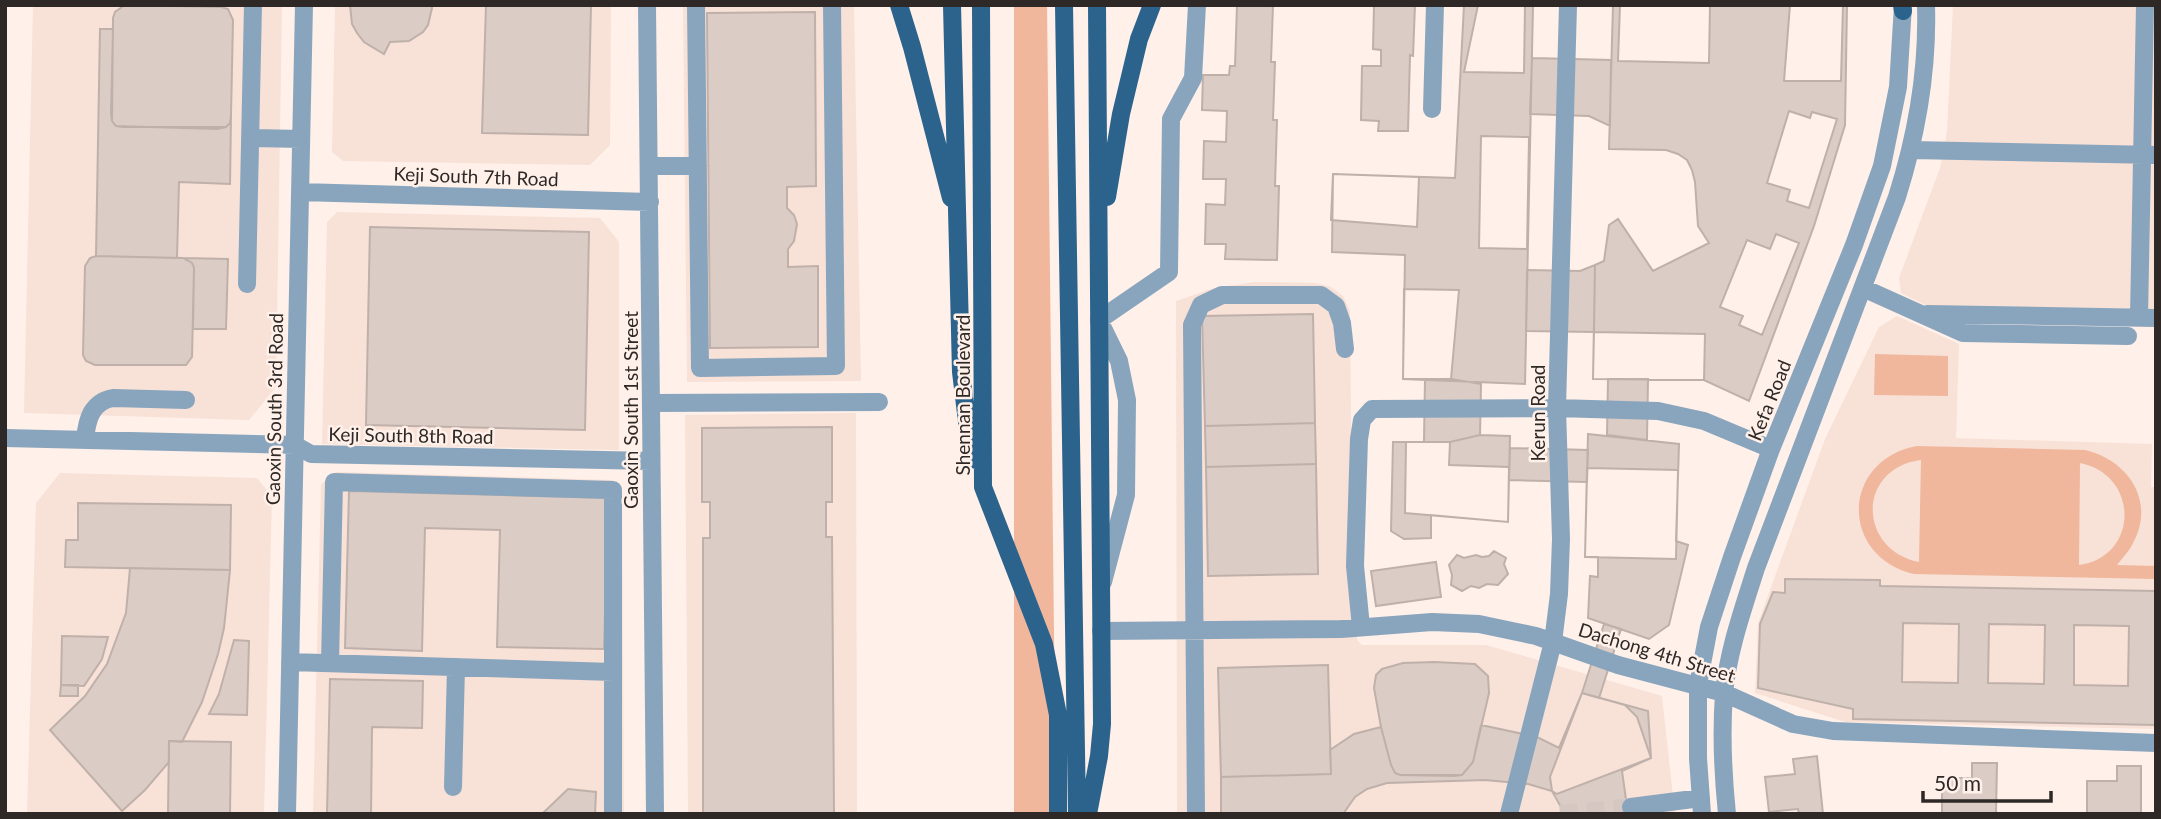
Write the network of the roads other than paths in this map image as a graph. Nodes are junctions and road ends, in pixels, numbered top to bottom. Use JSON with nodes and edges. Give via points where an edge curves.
{"nodes":[{"id":1,"x":253,"y":5,"type":"edge"},
{"id":2,"x":304,"y":5,"type":"edge"},
{"id":3,"x":647,"y":5,"type":"edge"},
{"id":4,"x":696,"y":5,"type":"edge"},
{"id":5,"x":832,"y":5,"type":"edge"},
{"id":6,"x":899,"y":5,"type":"edge"},
{"id":7,"x":952,"y":5,"type":"edge"},
{"id":8,"x":981,"y":5,"type":"edge"},
{"id":9,"x":1064,"y":5,"type":"edge"},
{"id":10,"x":1097,"y":5,"type":"edge"},
{"id":11,"x":1152,"y":5,"type":"edge"},
{"id":12,"x":1197,"y":5,"type":"edge"},
{"id":13,"x":1435,"y":5,"type":"edge"},
{"id":14,"x":1568,"y":5,"type":"edge"},
{"id":15,"x":1926,"y":5,"type":"edge"},
{"id":16,"x":2145,"y":5,"type":"edge"},
{"id":17,"x":1903,"y":7,"type":"edge"},
{"id":18,"x":1432,"y":109,"type":"dead end"},
{"id":19,"x":250,"y":138,"type":"junction"},
{"id":20,"x":301,"y":139,"type":"junction"},
{"id":21,"x":1912,"y":150,"type":"junction"},
{"id":22,"x":2149,"y":155,"type":"edge"},
{"id":23,"x":650,"y":166,"type":"junction"},
{"id":24,"x":698,"y":166,"type":"junction"},
{"id":25,"x":300,"y":192,"type":"junction"},
{"id":26,"x":650,"y":202,"type":"junction"},
{"id":27,"x":958,"y":224,"type":"junction"},
{"id":28,"x":1099,"y":259,"type":"junction"},
{"id":29,"x":247,"y":284,"type":"dead end"},
{"id":30,"x":1863,"y":288,"type":"junction"},
{"id":31,"x":1920,"y":313,"type":"junction"},
{"id":32,"x":2148,"y":318,"type":"edge"},
{"id":33,"x":1099,"y":320,"type":"junction"},
{"id":34,"x":2128,"y":336,"type":"dead end"},
{"id":35,"x":1345,"y":349,"type":"dead end"},
{"id":36,"x":186,"y":400,"type":"dead end"},
{"id":37,"x":651,"y":402,"type":"junction"},
{"id":38,"x":879,"y":402,"type":"dead end"},
{"id":39,"x":1556,"y":408,"type":"junction"},
{"id":40,"x":5,"y":438,"type":"edge"},
{"id":41,"x":85,"y":439,"type":"junction"},
{"id":42,"x":295,"y":445,"type":"junction"},
{"id":43,"x":1772,"y":449,"type":"junction"},
{"id":44,"x":651,"y":461,"type":"junction"},
{"id":45,"x":983,"y":487,"type":"junction"},
{"id":46,"x":1101,"y":589,"type":"junction"},
{"id":47,"x":1361,"y":627,"type":"junction"},
{"id":48,"x":1196,"y":630,"type":"junction"},
{"id":49,"x":1101,"y":631,"type":"junction"},
{"id":50,"x":1553,"y":642,"type":"junction"},
{"id":51,"x":290,"y":662,"type":"junction"},
{"id":52,"x":330,"y":663,"type":"junction"},
{"id":53,"x":456,"y":667,"type":"junction"},
{"id":54,"x":613,"y":672,"type":"junction"},
{"id":55,"x":1698,"y":685,"type":"junction"},
{"id":56,"x":1724,"y":693,"type":"junction"},
{"id":57,"x":2156,"y":743,"type":"edge"},
{"id":58,"x":453,"y":787,"type":"dead end"},
{"id":59,"x":1702,"y":806,"type":"edge"},
{"id":60,"x":1631,"y":807,"type":"dead end"},
{"id":61,"x":286,"y":814,"type":"edge"},
{"id":62,"x":613,"y":814,"type":"edge"},
{"id":63,"x":655,"y":814,"type":"edge"},
{"id":64,"x":1058,"y":814,"type":"edge"},
{"id":65,"x":1077,"y":814,"type":"edge"},
{"id":66,"x":1088,"y":814,"type":"edge"},
{"id":67,"x":1196,"y":814,"type":"edge"},
{"id":68,"x":1509,"y":814,"type":"edge"},
{"id":69,"x":1727,"y":814,"type":"edge"}],
"edges":[{"from":1,"to":19,"type":"street"},
{"from":2,"to":20,"type":"street","name":"Gaoxin South 3rd Road"},
{"from":3,"to":23,"type":"street","name":"Gaoxin South 1st Street"},
{"from":4,"to":24,"type":"street"},
{"from":5,"to":24,"type":"street","via":[[836,366],[700,368]]},
{"from":6,"to":27,"type":"main road"},
{"from":7,"to":27,"type":"main road"},
{"from":8,"to":45,"type":"main road","name":"Shennan Boulevard"},
{"from":9,"to":65,"type":"main road"},
{"from":10,"to":28,"type":"main road"},
{"from":11,"to":28,"type":"main road","via":[[1118,128]]},
{"from":12,"to":33,"type":"street","via":[[1194,79],[1171,119],[1169,272]]},
{"from":13,"to":18,"type":"street"},
{"from":14,"to":39,"type":"street","name":"Kerun Road"},
{"from":15,"to":21,"type":"street","via":[[1925,63]]},
{"from":16,"to":22,"type":"street"},
{"from":17,"to":43,"type":"street","name":"Kefa Road","via":[[1898,87],[1882,166]]},
{"from":19,"to":20,"type":"street"},
{"from":19,"to":29,"type":"street"},
{"from":20,"to":25,"type":"street","name":"Gaoxin South 3rd Road"},
{"from":21,"to":22,"type":"street"},
{"from":21,"to":30,"type":"street"},
{"from":22,"to":32,"type":"street"},
{"from":23,"to":24,"type":"street"},
{"from":23,"to":26,"type":"street","name":"Gaoxin South 1st Street"},
{"from":25,"to":26,"type":"street","name":"Keji South 7th Road"},
{"from":25,"to":42,"type":"street","name":"Gaoxin South 3rd Road"},
{"from":26,"to":37,"type":"street","name":"Gaoxin South 1st Street"},
{"from":27,"to":45,"type":"main road","via":[[961,372],[968,430]]},
{"from":28,"to":33,"type":"main road"},
{"from":30,"to":31,"type":"street"},
{"from":30,"to":56,"type":"street","via":[[1756,568]]},
{"from":31,"to":32,"type":"street"},
{"from":31,"to":34,"type":"street","via":[[1963,333]]},
{"from":33,"to":46,"type":"main road"},
{"from":33,"to":46,"type":"street","via":[[1119,361],[1128,400],[1126,495]]},
{"from":35,"to":48,"type":"street","via":[[1336,306],[1321,295],[1222,295],[1201,305],[1192,325]]},
{"from":36,"to":41,"type":"street","via":[[102,400],[91,413]]},
{"from":37,"to":38,"type":"street"},
{"from":37,"to":44,"type":"street","name":"Gaoxin South 1st Street"},
{"from":39,"to":43,"type":"street","via":[[1681,415]]},
{"from":39,"to":47,"type":"street","via":[[1380,408],[1366,413],[1359,439],[1355,545]]},
{"from":39,"to":50,"type":"street","name":"Kerun Road","via":[[1561,539]]},
{"from":40,"to":41,"type":"street","name":"Keji South 8th Road"},
{"from":41,"to":42,"type":"street","name":"Keji South 8th Road"},
{"from":42,"to":44,"type":"street","name":"Keji South 8th Road","via":[[311,454]]},
{"from":42,"to":51,"type":"street","name":"Gaoxin South 3rd Road"},
{"from":43,"to":55,"type":"street","name":"Kefa Road","via":[[1718,596]]},
{"from":44,"to":63,"type":"street","name":"Gaoxin South 1st Street"},
{"from":45,"to":64,"type":"main road","name":"Shennan Boulevard","via":[[1044,644],[1058,715]]},
{"from":46,"to":49,"type":"main road"},
{"from":47,"to":48,"type":"street","name":"Dachong 4th Street"},
{"from":47,"to":50,"type":"street","name":"Dachong 4th Street","via":[[1457,622],[1518,631]]},
{"from":48,"to":49,"type":"street","name":"Dachong 4th Street"},
{"from":48,"to":67,"type":"street"},
{"from":49,"to":66,"type":"main road","via":[[1101,740]]},
{"from":50,"to":55,"type":"street","name":"Dachong 4th Street","via":[[1618,665]]},
{"from":50,"to":68,"type":"street","name":"Kerun Road"},
{"from":51,"to":52,"type":"street"},
{"from":51,"to":61,"type":"street","name":"Gaoxin South 3rd Road"},
{"from":52,"to":53,"type":"street"},
{"from":52,"to":54,"type":"street","via":[[334,482],[614,490]]},
{"from":53,"to":54,"type":"street"},
{"from":53,"to":58,"type":"street"},
{"from":54,"to":62,"type":"street"},
{"from":55,"to":56,"type":"street","name":"Dachong 4th Street"},
{"from":55,"to":59,"type":"street","name":"Kefa Road"},
{"from":56,"to":57,"type":"street","name":"Dachong 4th Street","via":[[1793,724],[1833,731]]},
{"from":56,"to":69,"type":"street"},
{"from":59,"to":60,"type":"street"}]}
